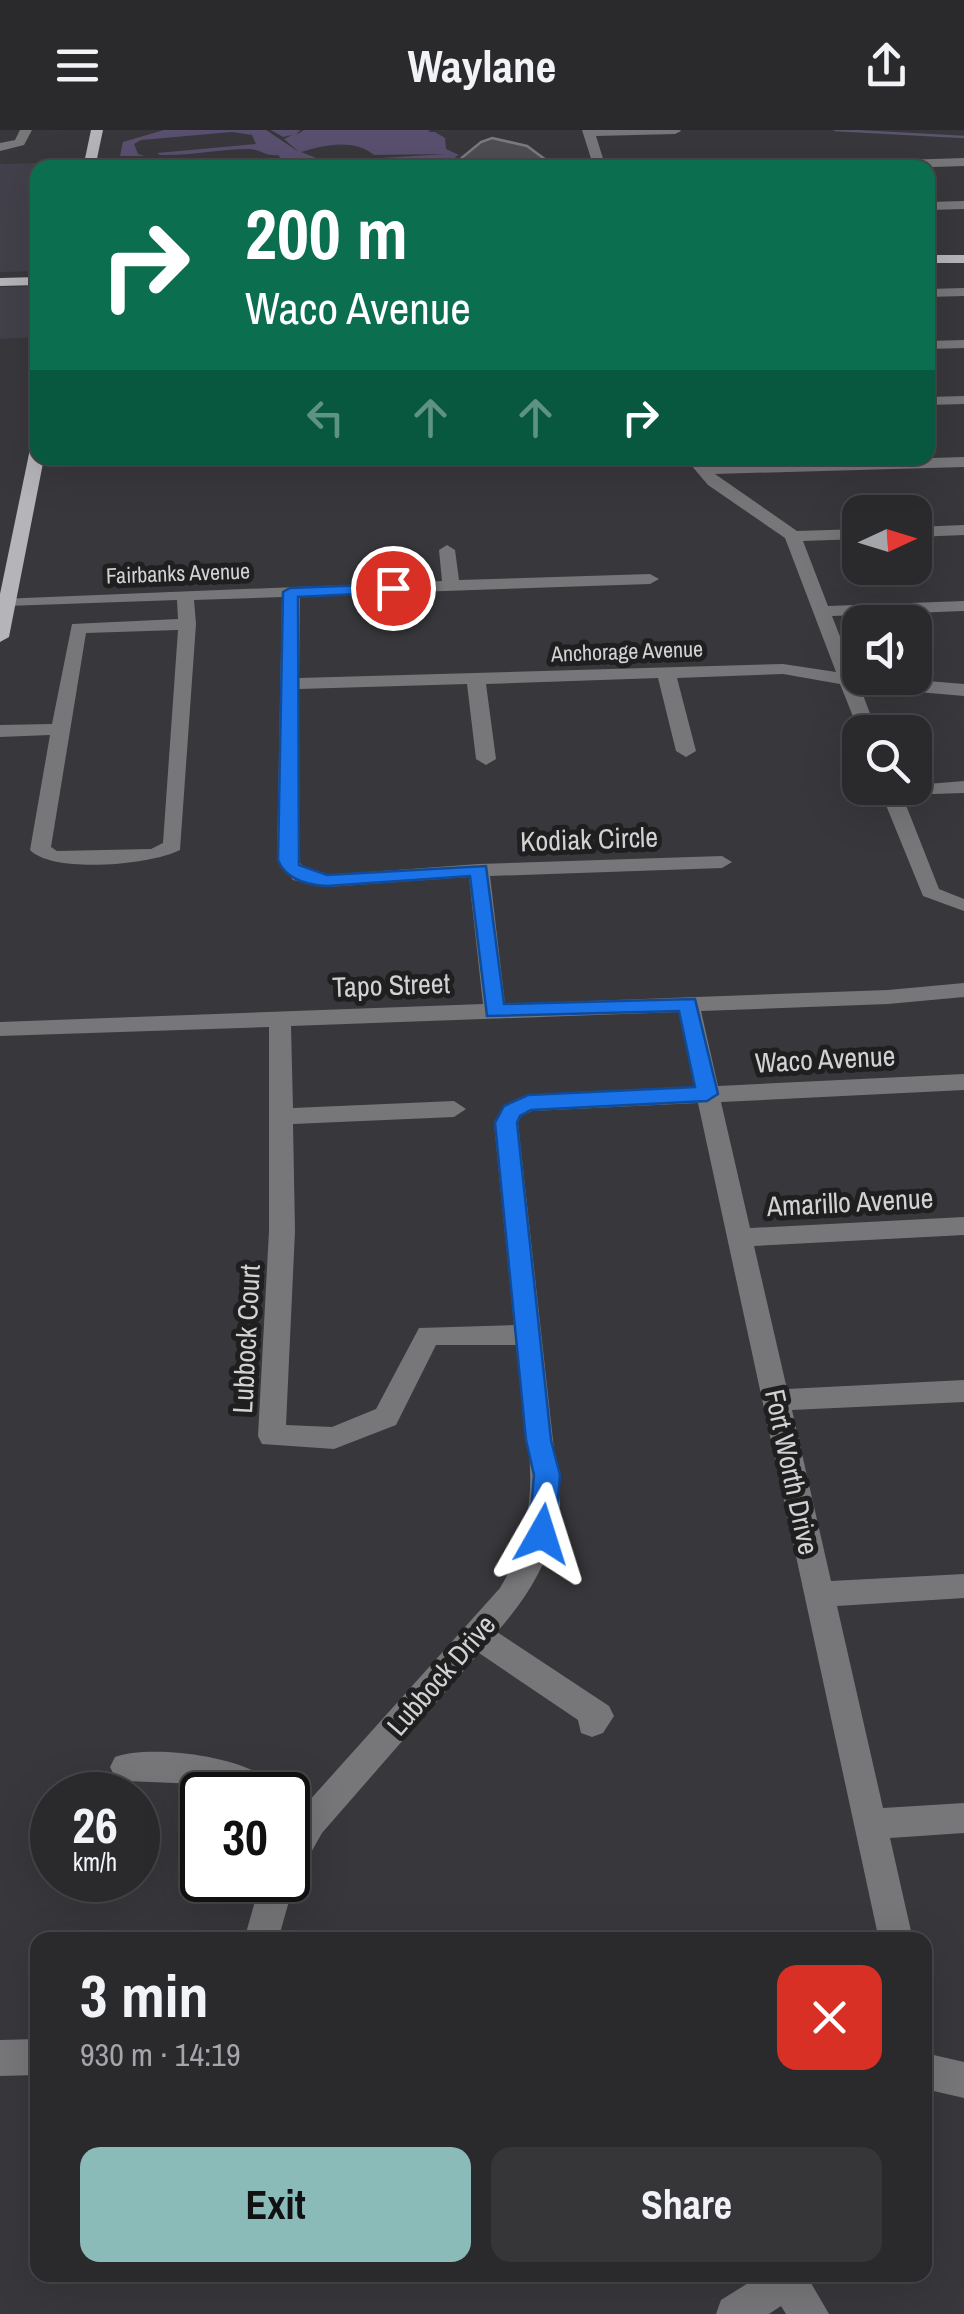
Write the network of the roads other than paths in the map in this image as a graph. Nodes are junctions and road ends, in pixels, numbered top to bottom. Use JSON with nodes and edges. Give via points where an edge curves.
{"nodes":[{"id":1,"x":26,"y":130,"type":"edge"},
{"id":2,"x":97,"y":130,"type":"edge"},
{"id":3,"x":589,"y":132,"type":"edge"},
{"id":4,"x":676,"y":132,"type":"edge"},
{"id":5,"x":0,"y":147,"type":"edge"},
{"id":6,"x":784,"y":149,"type":"dead end"},
{"id":7,"x":91,"y":160,"type":"edge"},
{"id":8,"x":598,"y":160,"type":"edge"},
{"id":9,"x":790,"y":160,"type":"edge"},
{"id":10,"x":964,"y":162,"type":"edge"},
{"id":11,"x":935,"y":163,"type":"edge"},
{"id":12,"x":935,"y":206,"type":"edge"},
{"id":13,"x":964,"y":206,"type":"edge"},
{"id":14,"x":964,"y":258,"type":"edge"},
{"id":15,"x":935,"y":260,"type":"edge"},
{"id":16,"x":30,"y":273,"type":"edge"},
{"id":17,"x":0,"y":274,"type":"edge"},
{"id":18,"x":30,"y":280,"type":"edge"},
{"id":19,"x":0,"y":282,"type":"edge"},
{"id":20,"x":964,"y":292,"type":"edge"},
{"id":21,"x":935,"y":293,"type":"edge"},
{"id":22,"x":964,"y":344,"type":"edge"},
{"id":23,"x":935,"y":345,"type":"edge"},
{"id":24,"x":964,"y":400,"type":"edge"},
{"id":25,"x":935,"y":401,"type":"edge"},
{"id":26,"x":935,"y":462,"type":"edge"},
{"id":27,"x":964,"y":462,"type":"edge"},
{"id":28,"x":35,"y":465,"type":"edge"},
{"id":29,"x":698,"y":465,"type":"edge"},
{"id":30,"x":964,"y":530,"type":"edge"},
{"id":31,"x":932,"y":531,"type":"edge"},
{"id":32,"x":842,"y":535,"type":"edge"},
{"id":33,"x":793,"y":536,"type":"junction"},
{"id":34,"x":447,"y":550,"type":"dead end"},
{"id":35,"x":650,"y":579,"type":"dead end"},
{"id":36,"x":451,"y":587,"type":"junction"},
{"id":37,"x":290,"y":592,"type":"junction"},
{"id":38,"x":186,"y":596,"type":"junction"},
{"id":39,"x":7,"y":601,"type":"junction"},
{"id":40,"x":964,"y":606,"type":"edge"},
{"id":41,"x":822,"y":611,"type":"junction"},
{"id":42,"x":187,"y":624,"type":"junction"},
{"id":43,"x":0,"y":637,"type":"edge"},
{"id":44,"x":842,"y":662,"type":"edge"},
{"id":45,"x":666,"y":672,"type":"junction"},
{"id":46,"x":842,"y":676,"type":"edge"},
{"id":47,"x":476,"y":679,"type":"junction"},
{"id":48,"x":290,"y":684,"type":"junction"},
{"id":49,"x":932,"y":689,"type":"edge"},
{"id":50,"x":964,"y":690,"type":"edge"},
{"id":51,"x":60,"y":729,"type":"junction"},
{"id":52,"x":0,"y":732,"type":"edge"},
{"id":53,"x":686,"y":751,"type":"dead end"},
{"id":54,"x":486,"y":759,"type":"dead end"},
{"id":55,"x":964,"y":787,"type":"edge"},
{"id":56,"x":932,"y":788,"type":"edge"},
{"id":57,"x":896,"y":805,"type":"edge"},
{"id":58,"x":722,"y":862,"type":"dead end"},
{"id":59,"x":479,"y":870,"type":"junction"},
{"id":60,"x":964,"y":905,"type":"edge"},
{"id":61,"x":964,"y":990,"type":"edge"},
{"id":62,"x":688,"y":1004,"type":"junction"},
{"id":63,"x":494,"y":1011,"type":"junction"},
{"id":64,"x":280,"y":1019,"type":"junction"},
{"id":65,"x":0,"y":1029,"type":"edge"},
{"id":66,"x":964,"y":1082,"type":"edge"},
{"id":67,"x":707,"y":1094,"type":"junction"},
{"id":68,"x":454,"y":1108,"type":"dead end"},
{"id":69,"x":512,"y":1111,"type":"joint"},
{"id":70,"x":278,"y":1117,"type":"junction"},
{"id":71,"x":964,"y":1226,"type":"edge"},
{"id":72,"x":739,"y":1238,"type":"junction"},
{"id":73,"x":527,"y":1334,"type":"junction"},
{"id":74,"x":964,"y":1392,"type":"edge"},
{"id":75,"x":777,"y":1400,"type":"junction"},
{"id":76,"x":964,"y":1586,"type":"edge"},
{"id":77,"x":819,"y":1594,"type":"junction"},
{"id":78,"x":477,"y":1635,"type":"junction"},
{"id":79,"x":592,"y":1723,"type":"dead end"},
{"id":80,"x":126,"y":1767,"type":"dead end"},
{"id":81,"x":215,"y":1772,"type":"edge"},
{"id":82,"x":310,"y":1804,"type":"edge"},
{"id":83,"x":964,"y":1818,"type":"edge"},
{"id":84,"x":872,"y":1824,"type":"junction"},
{"id":85,"x":271,"y":1902,"type":"edge"},
{"id":86,"x":262,"y":1932,"type":"edge"},
{"id":87,"x":894,"y":1932,"type":"edge"},
{"id":88,"x":30,"y":2057,"type":"edge"},
{"id":89,"x":0,"y":2058,"type":"edge"},
{"id":90,"x":932,"y":2073,"type":"edge"},
{"id":91,"x":964,"y":2080,"type":"edge"},
{"id":92,"x":786,"y":2282,"type":"edge"},
{"id":93,"x":793,"y":2282,"type":"edge"},
{"id":94,"x":734,"y":2314,"type":"edge"},
{"id":95,"x":810,"y":2314,"type":"edge"}],
"edges":[{"from":1,"to":5,"type":"street","via":[[17,144]]},
{"from":2,"to":7,"type":"main road"},
{"from":3,"to":4,"type":"street"},
{"from":3,"to":8,"type":"street"},
{"from":6,"to":9,"type":"street"},
{"from":10,"to":11,"type":"street"},
{"from":12,"to":13,"type":"street"},
{"from":14,"to":15,"type":"main road"},
{"from":16,"to":17,"type":"main road"},
{"from":18,"to":19,"type":"main road"},
{"from":20,"to":21,"type":"street"},
{"from":22,"to":23,"type":"street"},
{"from":24,"to":25,"type":"street"},
{"from":26,"to":27,"type":"street"},
{"from":28,"to":39,"type":"main road"},
{"from":29,"to":33,"type":"street"},
{"from":30,"to":31,"type":"street"},
{"from":32,"to":33,"type":"street"},
{"from":33,"to":41,"type":"street"},
{"from":34,"to":36,"type":"street"},
{"from":35,"to":36,"type":"street","name":"Fairbanks Avenue"},
{"from":36,"to":37,"type":"street","name":"Fairbanks Avenue"},
{"from":37,"to":38,"type":"street","name":"Fairbanks Avenue"},
{"from":37,"to":48,"type":"street"},
{"from":38,"to":39,"type":"street","name":"Fairbanks Avenue"},
{"from":38,"to":42,"type":"street"},
{"from":39,"to":43,"type":"main road"},
{"from":40,"to":41,"type":"street"},
{"from":41,"to":44,"type":"street"},
{"from":42,"to":51,"type":"street","via":[[78,628]]},
{"from":42,"to":51,"type":"street","via":[[174,846],[168,851],[54,857],[40,850]]},
{"from":45,"to":46,"type":"street","name":"Anchorage Avenue","via":[[783,669]]},
{"from":45,"to":47,"type":"street","name":"Anchorage Avenue"},
{"from":45,"to":53,"type":"street"},
{"from":47,"to":48,"type":"street","name":"Anchorage Avenue"},
{"from":47,"to":54,"type":"street"},
{"from":48,"to":59,"type":"street","name":"Kodiak Circle","via":[[287,860],[300,876],[327,881]]},
{"from":49,"to":50,"type":"street","name":"Anchorage Avenue"},
{"from":51,"to":52,"type":"street"},
{"from":55,"to":56,"type":"street"},
{"from":57,"to":60,"type":"street","via":[[925,884],[940,900]]},
{"from":58,"to":59,"type":"street","name":"Kodiak Circle"},
{"from":59,"to":63,"type":"street"},
{"from":61,"to":62,"type":"street","name":"Tapo Street"},
{"from":62,"to":63,"type":"street","name":"Tapo Street"},
{"from":62,"to":67,"type":"street","name":"Fort Worth Drive"},
{"from":63,"to":64,"type":"street","name":"Tapo Street"},
{"from":64,"to":65,"type":"street","name":"Tapo Street"},
{"from":64,"to":70,"type":"street","name":"Lubbock Court"},
{"from":66,"to":67,"type":"street","name":"Waco Avenue"},
{"from":67,"to":69,"type":"street","name":"Waco Avenue","via":[[528,1103]]},
{"from":67,"to":72,"type":"street","name":"Fort Worth Drive"},
{"from":68,"to":70,"type":"street"},
{"from":69,"to":73,"type":"street","name":"Lubbock Drive","via":[[506,1123]]},
{"from":70,"to":73,"type":"street","name":"Lubbock Court","via":[[282,1231],[272,1436],[334,1438],[386,1417],[428,1336]]},
{"from":71,"to":72,"type":"street","name":"Amarillo Avenue"},
{"from":72,"to":75,"type":"street","name":"Fort Worth Drive"},
{"from":73,"to":78,"type":"street","name":"Lubbock Drive","via":[[547,1475],[542,1534],[520,1581]]},
{"from":74,"to":75,"type":"street"},
{"from":75,"to":77,"type":"street","name":"Fort Worth Drive"},
{"from":76,"to":77,"type":"street"},
{"from":77,"to":84,"type":"street","name":"Fort Worth Drive"},
{"from":78,"to":79,"type":"street","via":[[598,1716]]},
{"from":78,"to":82,"type":"street","name":"Lubbock Drive"},
{"from":80,"to":81,"type":"street"},
{"from":83,"to":84,"type":"street"},
{"from":84,"to":87,"type":"street","name":"Fort Worth Drive"},
{"from":85,"to":86,"type":"street"},
{"from":88,"to":89,"type":"street"},
{"from":90,"to":91,"type":"street"},
{"from":92,"to":94,"type":"street"},
{"from":93,"to":95,"type":"street"}]}
